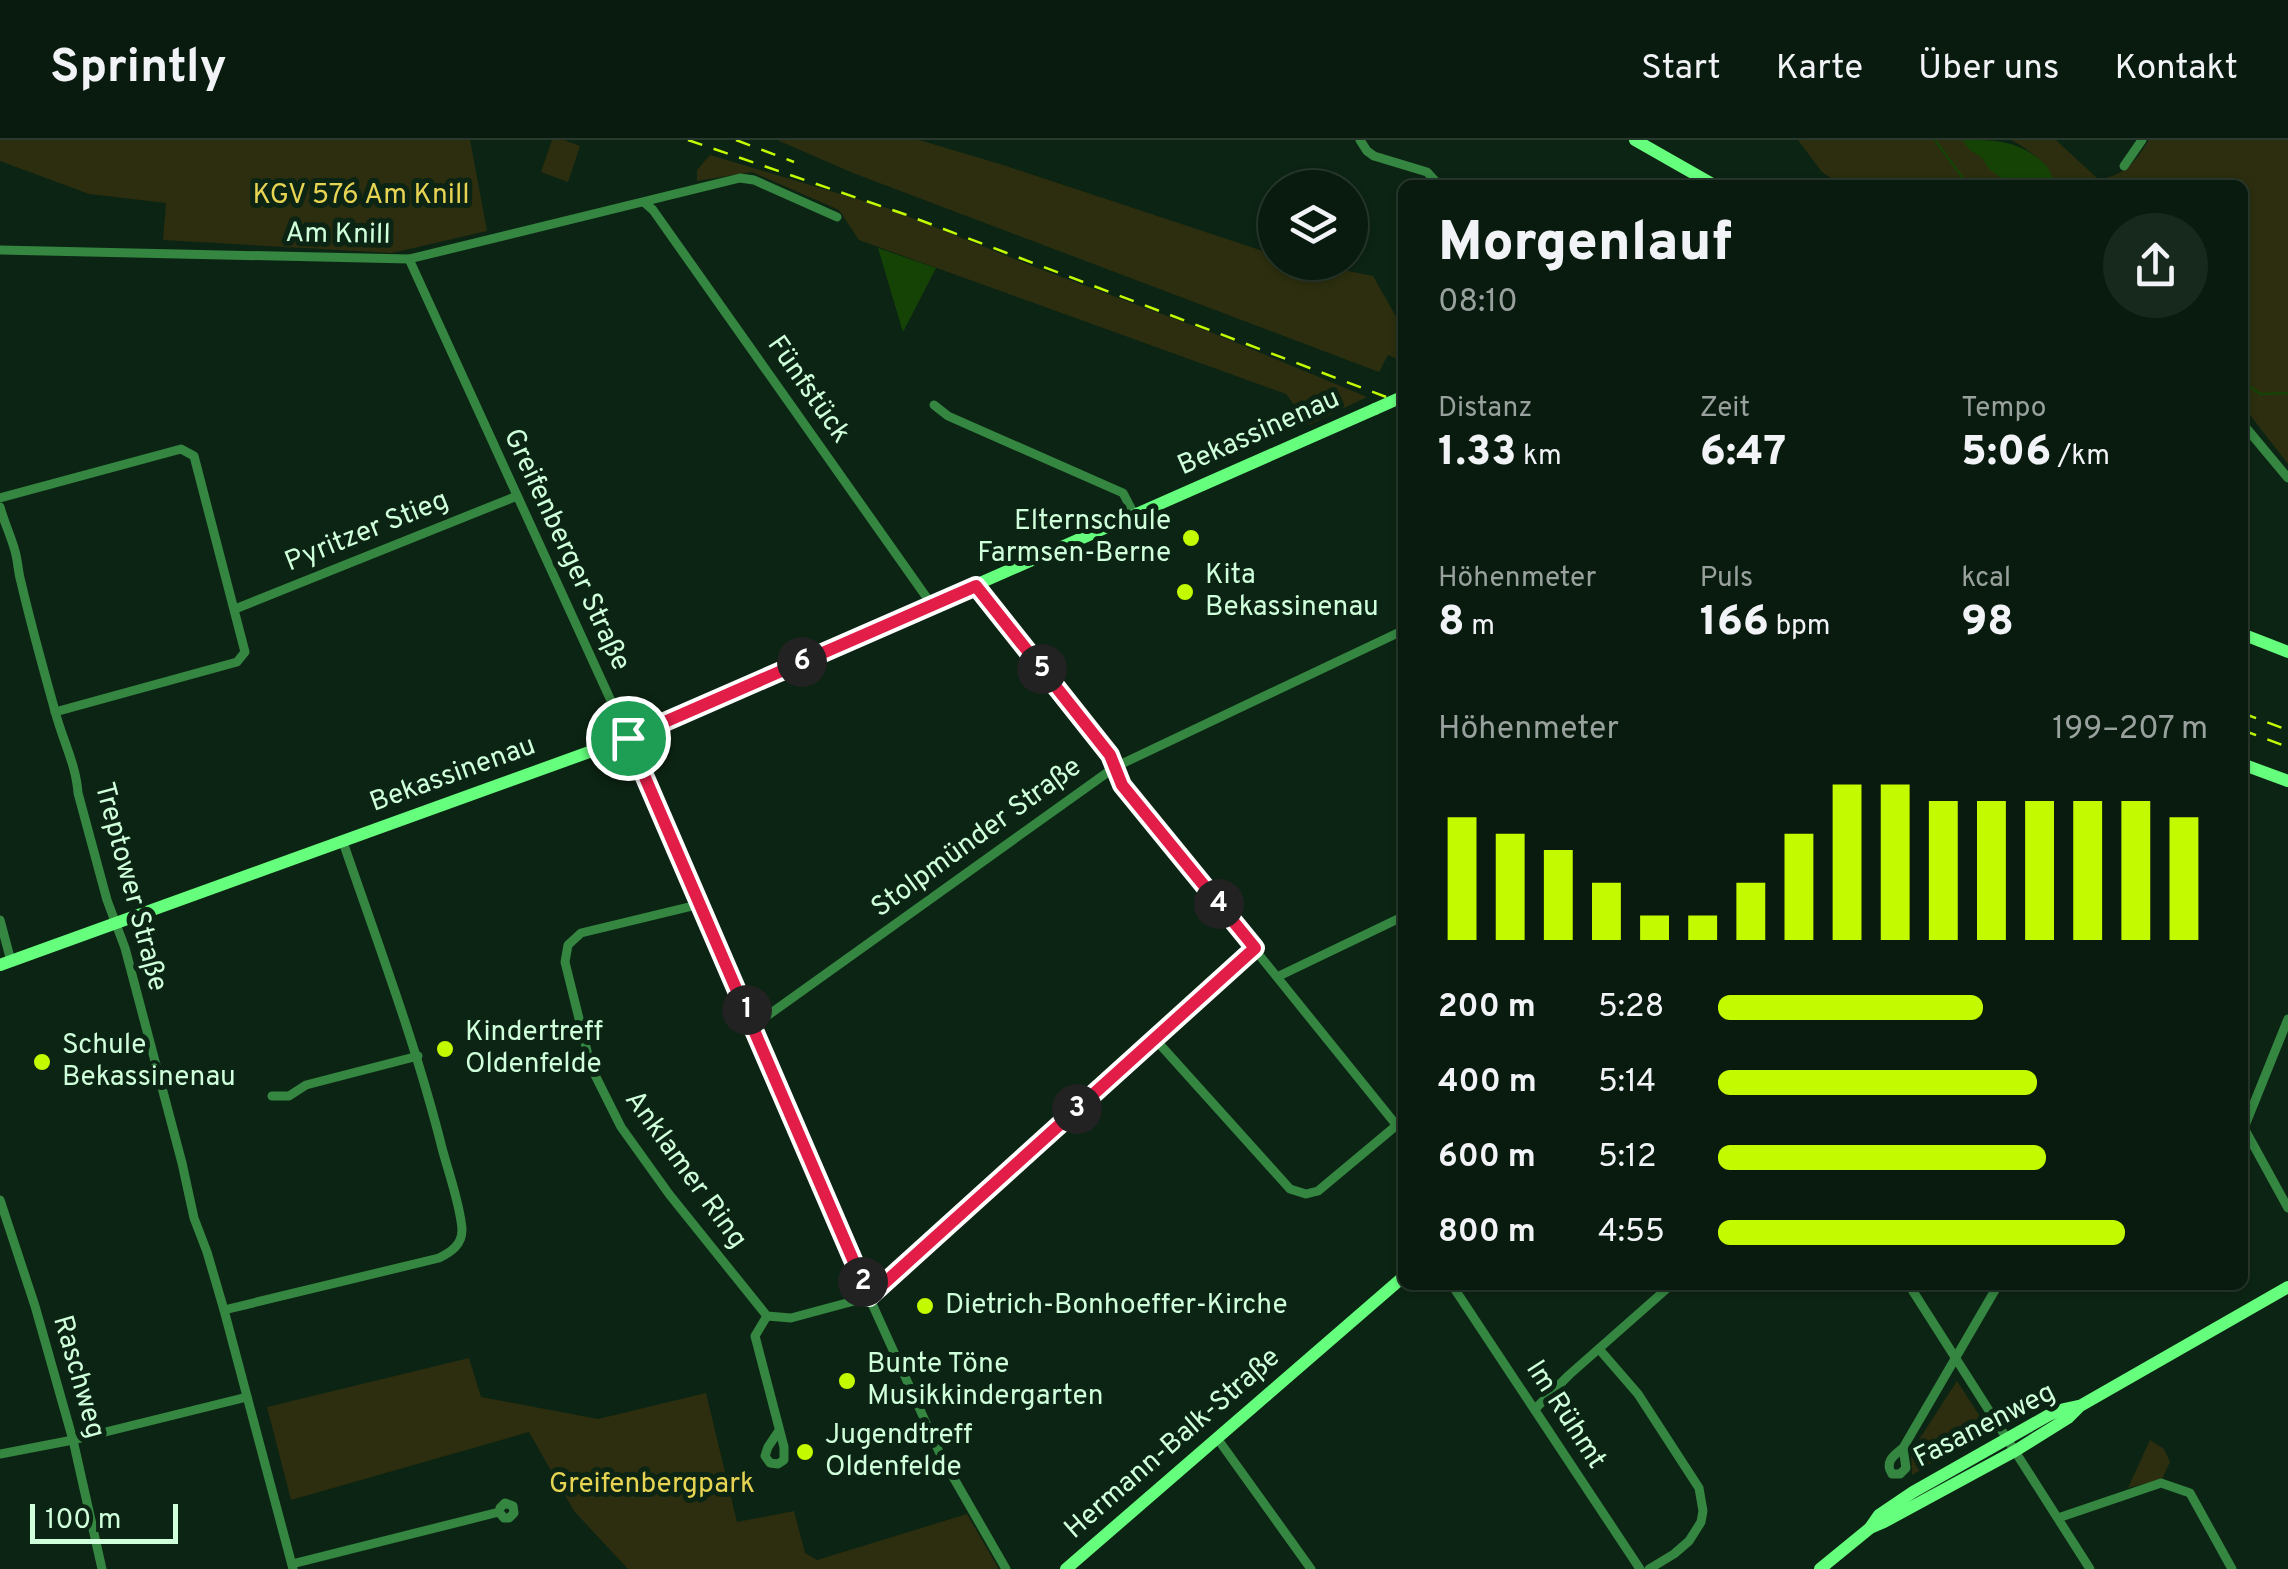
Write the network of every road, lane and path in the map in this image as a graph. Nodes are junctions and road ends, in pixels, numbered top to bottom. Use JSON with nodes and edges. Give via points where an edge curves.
{"nodes":[{"id":1,"x":1360,"y":140,"type":"edge"},
{"id":2,"x":1634,"y":140,"type":"edge"},
{"id":3,"x":2142,"y":140,"type":"edge"},
{"id":4,"x":2124,"y":166,"type":"dead end"},
{"id":5,"x":1434,"y":180,"type":"edge"},
{"id":6,"x":1705,"y":180,"type":"edge"},
{"id":7,"x":645,"y":203,"type":"junction"},
{"id":8,"x":837,"y":217,"type":"dead end"},
{"id":9,"x":0,"y":250,"type":"edge"},
{"id":10,"x":408,"y":259,"type":"junction"},
{"id":11,"x":1398,"y":398,"type":"edge"},
{"id":12,"x":934,"y":405,"type":"dead end"},
{"id":13,"x":2248,"y":429,"type":"edge"},
{"id":14,"x":2288,"y":478,"type":"edge"},
{"id":15,"x":516,"y":496,"type":"junction"},
{"id":16,"x":0,"y":498,"type":"edge"},
{"id":17,"x":0,"y":507,"type":"edge"},
{"id":18,"x":1134,"y":514,"type":"junction"},
{"id":19,"x":976,"y":586,"type":"junction"},
{"id":20,"x":932,"y":605,"type":"junction"},
{"id":21,"x":235,"y":609,"type":"junction"},
{"id":22,"x":1398,"y":633,"type":"edge"},
{"id":23,"x":2248,"y":636,"type":"edge"},
{"id":24,"x":2288,"y":652,"type":"edge"},
{"id":25,"x":55,"y":712,"type":"junction"},
{"id":26,"x":628,"y":738,"type":"junction"},
{"id":27,"x":2248,"y":766,"type":"edge"},
{"id":28,"x":1115,"y":767,"type":"junction"},
{"id":29,"x":2288,"y":781,"type":"edge"},
{"id":30,"x":343,"y":842,"type":"junction"},
{"id":31,"x":701,"y":904,"type":"junction"},
{"id":32,"x":1398,"y":919,"type":"edge"},
{"id":33,"x":0,"y":920,"type":"edge"},
{"id":34,"x":116,"y":924,"type":"junction"},
{"id":35,"x":1255,"y":948,"type":"junction"},
{"id":36,"x":6,"y":963,"type":"edge"},
{"id":37,"x":1278,"y":976,"type":"junction"},
{"id":38,"x":2288,"y":1019,"type":"edge"},
{"id":39,"x":753,"y":1026,"type":"junction"},
{"id":40,"x":1154,"y":1038,"type":"junction"},
{"id":41,"x":418,"y":1056,"type":"junction"},
{"id":42,"x":272,"y":1096,"type":"dead end"},
{"id":43,"x":2248,"y":1118,"type":"edge"},
{"id":44,"x":1398,"y":1126,"type":"edge"},
{"id":45,"x":1398,"y":1130,"type":"edge"},
{"id":46,"x":2248,"y":1135,"type":"edge"},
{"id":47,"x":0,"y":1200,"type":"edge"},
{"id":48,"x":2288,"y":1208,"type":"edge"},
{"id":49,"x":1398,"y":1281,"type":"edge"},
{"id":50,"x":2288,"y":1287,"type":"edge"},
{"id":51,"x":1455,"y":1290,"type":"edge"},
{"id":52,"x":1664,"y":1290,"type":"edge"},
{"id":53,"x":1912,"y":1290,"type":"edge"},
{"id":54,"x":1995,"y":1290,"type":"edge"},
{"id":55,"x":869,"y":1297,"type":"junction"},
{"id":56,"x":224,"y":1310,"type":"junction"},
{"id":57,"x":767,"y":1316,"type":"junction"},
{"id":58,"x":1598,"y":1349,"type":"junction"},
{"id":59,"x":1955,"y":1358,"type":"junction"},
{"id":60,"x":248,"y":1398,"type":"junction"},
{"id":61,"x":2080,"y":1406,"type":"junction"},
{"id":62,"x":1535,"y":1409,"type":"junction"},
{"id":63,"x":778,"y":1432,"type":"dead end"},
{"id":64,"x":1218,"y":1438,"type":"junction"},
{"id":65,"x":2006,"y":1438,"type":"junction"},
{"id":66,"x":74,"y":1440,"type":"junction"},
{"id":67,"x":1904,"y":1448,"type":"dead end"},
{"id":68,"x":2015,"y":1451,"type":"junction"},
{"id":69,"x":0,"y":1454,"type":"edge"},
{"id":70,"x":1917,"y":1497,"type":"junction"},
{"id":71,"x":499,"y":1512,"type":"dead end"},
{"id":72,"x":2058,"y":1518,"type":"junction"},
{"id":73,"x":293,"y":1567,"type":"edge"},
{"id":74,"x":102,"y":1569,"type":"edge"},
{"id":75,"x":1006,"y":1569,"type":"edge"},
{"id":76,"x":1066,"y":1569,"type":"edge"},
{"id":77,"x":1311,"y":1569,"type":"edge"},
{"id":78,"x":1640,"y":1569,"type":"edge"},
{"id":79,"x":1649,"y":1569,"type":"edge"},
{"id":80,"x":1820,"y":1569,"type":"edge"},
{"id":81,"x":2090,"y":1569,"type":"edge"},
{"id":82,"x":2232,"y":1569,"type":"edge"}],
"edges":[{"from":1,"to":5,"type":"street","via":[[1374,156]]},
{"from":2,"to":6,"type":"street"},
{"from":3,"to":4,"type":"street"},
{"from":7,"to":8,"type":"street","name":"Am Knill","via":[[748,178]]},
{"from":7,"to":10,"type":"street","name":"Am Knill"},
{"from":7,"to":20,"type":"street","name":"Fünfstück"},
{"from":9,"to":10,"type":"street","name":"Am Knill"},
{"from":10,"to":15,"type":"street","name":"Greifenberger Straße"},
{"from":11,"to":18,"type":"street","name":"Bekassinenau","bridge":true},
{"from":12,"to":18,"type":"street","via":[[1123,493]]},
{"from":13,"to":14,"type":"street"},
{"from":15,"to":21,"type":"street","name":"Pyritzer Stieg"},
{"from":15,"to":26,"type":"street","name":"Greifenberger Straße"},
{"from":16,"to":21,"type":"street","via":[[181,449],[194,456]]},
{"from":17,"to":25,"type":"street","name":"Treptower Straße"},
{"from":18,"to":19,"type":"street","name":"Bekassinenau"},
{"from":19,"to":20,"type":"street","name":"Bekassinenau"},
{"from":19,"to":28,"type":"street"},
{"from":20,"to":26,"type":"street","name":"Bekassinenau"},
{"from":21,"to":25,"type":"street","via":[[245,652],[237,662]]},
{"from":22,"to":28,"type":"street","name":"Stolpmünder Straße"},
{"from":23,"to":24,"type":"street"},
{"from":25,"to":34,"type":"street","name":"Treptower Straße"},
{"from":26,"to":30,"type":"street","name":"Bekassinenau"},
{"from":26,"to":31,"type":"street","name":"Greifenberger Straße"},
{"from":27,"to":29,"type":"street"},
{"from":28,"to":35,"type":"street","via":[[1122,785]]},
{"from":28,"to":39,"type":"street","name":"Stolpmünder Straße"},
{"from":30,"to":34,"type":"street","name":"Bekassinenau"},
{"from":30,"to":41,"type":"street"},
{"from":31,"to":39,"type":"street","name":"Greifenberger Straße"},
{"from":31,"to":57,"type":"street","name":"Anklamer Ring","via":[[581,932],[568,944],[566,962],[591,1067],[620,1128]]},
{"from":32,"to":37,"type":"street"},
{"from":33,"to":36,"type":"street"},
{"from":34,"to":36,"type":"street","name":"Bekassinenau"},
{"from":34,"to":56,"type":"street","name":"Treptower Straße"},
{"from":35,"to":37,"type":"street"},
{"from":35,"to":40,"type":"street"},
{"from":37,"to":44,"type":"street"},
{"from":38,"to":43,"type":"street"},
{"from":39,"to":55,"type":"street","name":"Greifenberger Straße"},
{"from":40,"to":45,"type":"street","via":[[1290,1189],[1318,1191]]},
{"from":40,"to":55,"type":"street"},
{"from":41,"to":42,"type":"street"},
{"from":41,"to":56,"type":"street","via":[[460,1222],[456,1247],[439,1258]]},
{"from":46,"to":48,"type":"street"},
{"from":47,"to":66,"type":"street","name":"Raschweg"},
{"from":49,"to":64,"type":"street","name":"Hermann-Balk-Straße"},
{"from":50,"to":61,"type":"street","name":"Fasanenweg"},
{"from":51,"to":62,"type":"street","name":"Im Rühmt"},
{"from":52,"to":58,"type":"street"},
{"from":53,"to":59,"type":"street"},
{"from":54,"to":59,"type":"street"},
{"from":55,"to":57,"type":"street","via":[[791,1318]]},
{"from":55,"to":75,"type":"street","name":"Greifenberger Straße","via":[[941,1456]]},
{"from":56,"to":60,"type":"street","name":"Treptower Straße"},
{"from":57,"to":63,"type":"street","via":[[755,1336]]},
{"from":58,"to":62,"type":"street"},
{"from":58,"to":79,"type":"street","via":[[1638,1394],[1698,1488],[1702,1522],[1674,1554]]},
{"from":59,"to":65,"type":"street"},
{"from":59,"to":67,"type":"street"},
{"from":60,"to":66,"type":"street"},
{"from":60,"to":73,"type":"street","name":"Treptower Straße"},
{"from":61,"to":65,"type":"street","name":"Fasanenweg"},
{"from":61,"to":68,"type":"street","name":"Fasanenweg"},
{"from":62,"to":78,"type":"street","name":"Im Rühmt"},
{"from":64,"to":76,"type":"street","name":"Hermann-Balk-Straße"},
{"from":64,"to":77,"type":"street"},
{"from":65,"to":68,"type":"street"},
{"from":65,"to":70,"type":"street","name":"Fasanenweg"},
{"from":66,"to":69,"type":"street"},
{"from":66,"to":74,"type":"street","name":"Raschweg"},
{"from":68,"to":70,"type":"street","name":"Fasanenweg"},
{"from":68,"to":72,"type":"street"},
{"from":70,"to":80,"type":"street"},
{"from":71,"to":73,"type":"street"},
{"from":72,"to":81,"type":"street"},
{"from":72,"to":82,"type":"street","via":[[2161,1483],[2190,1493]]}]}
